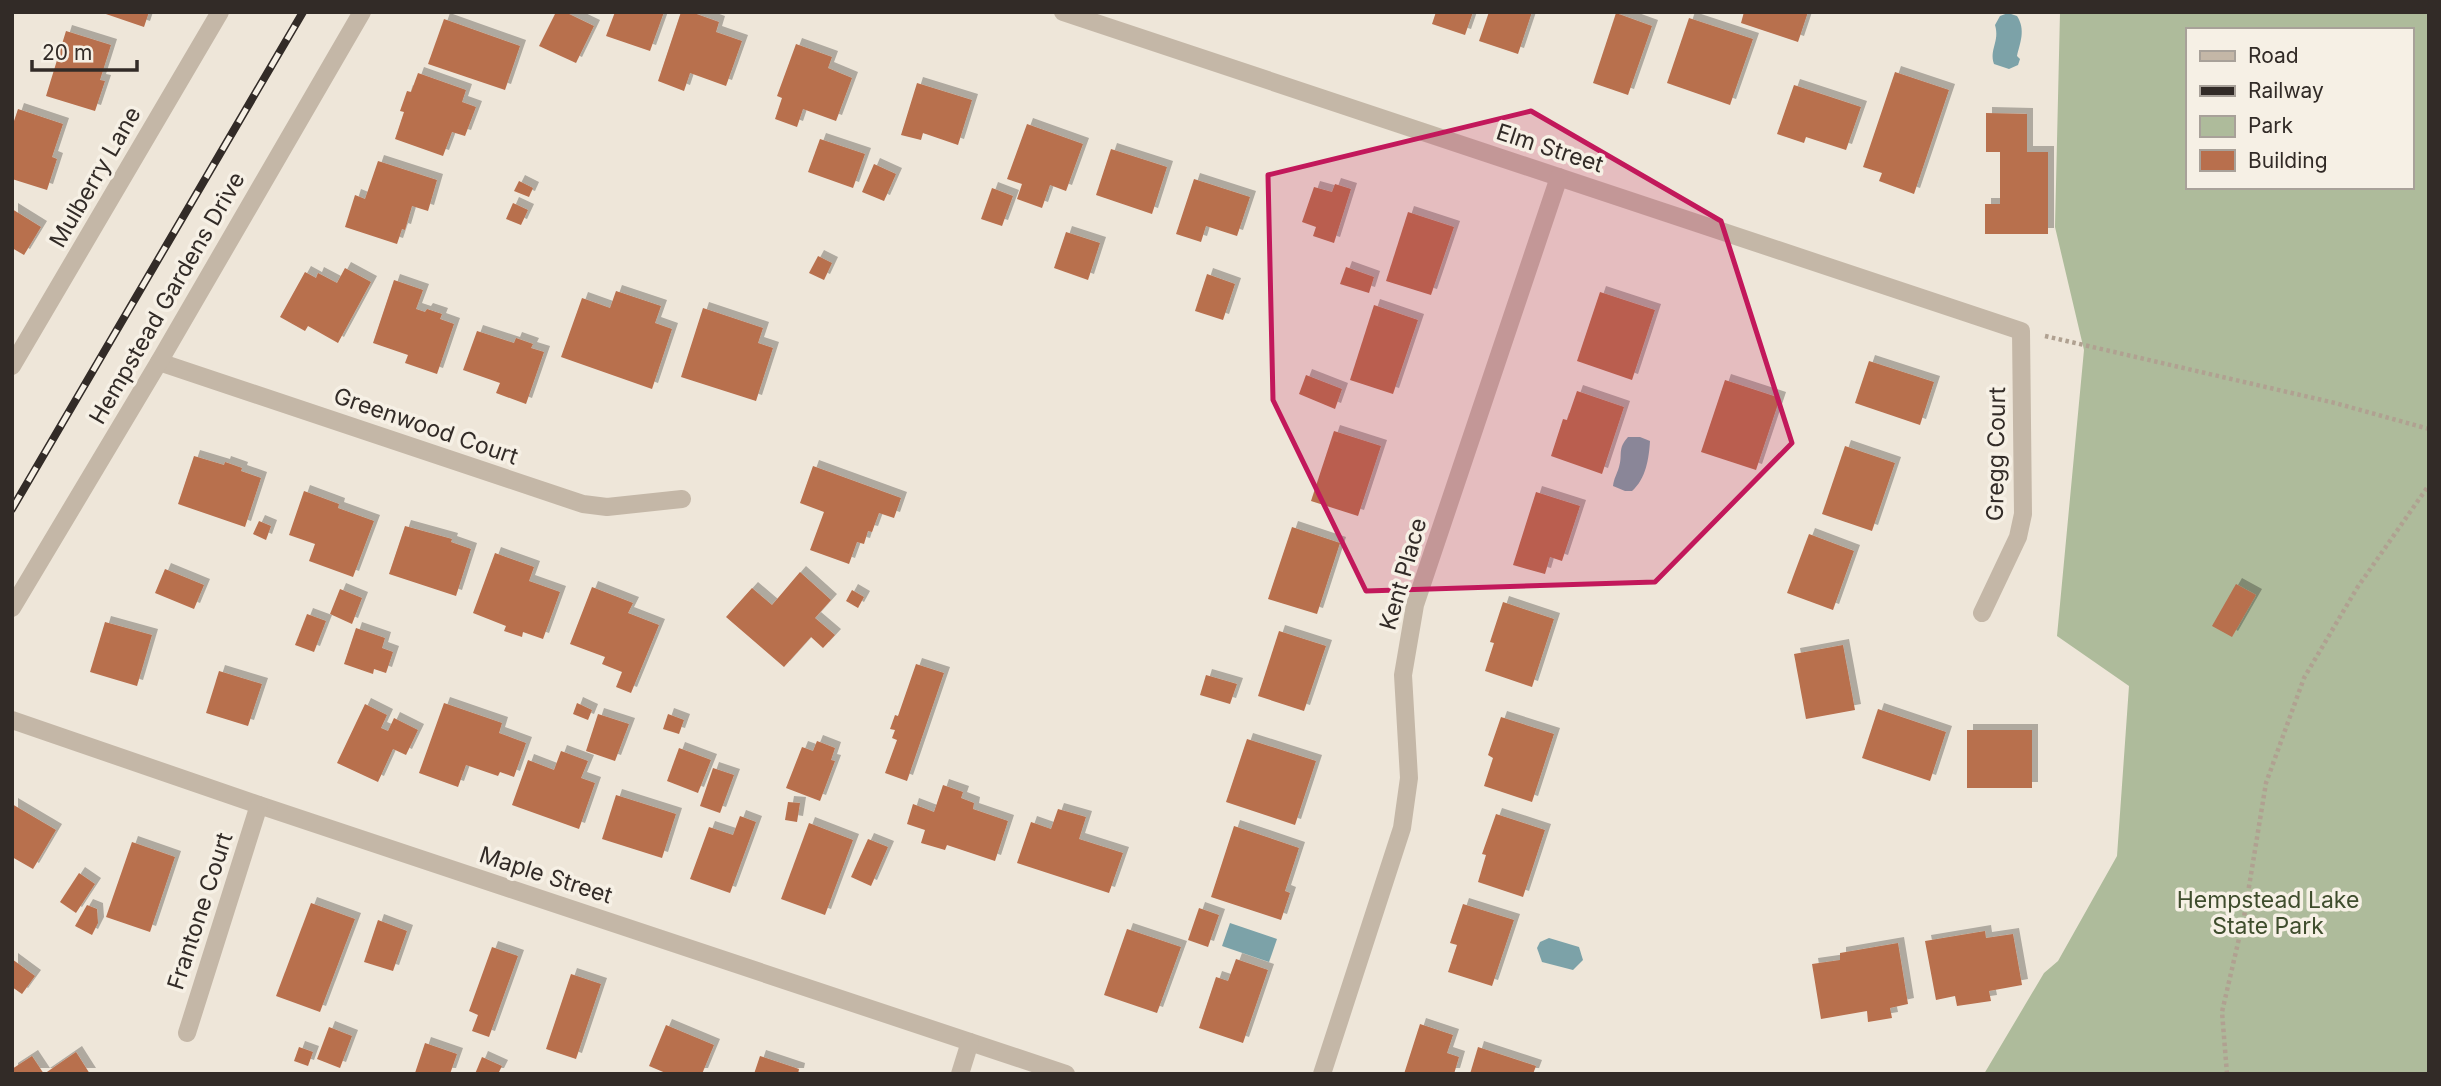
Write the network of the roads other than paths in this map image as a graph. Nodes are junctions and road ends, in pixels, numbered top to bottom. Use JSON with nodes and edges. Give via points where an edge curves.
{"nodes":[{"id":1,"x":220,"y":12,"type":"edge"},
{"id":2,"x":362,"y":12,"type":"edge"},
{"id":3,"x":1063,"y":12,"type":"edge"},
{"id":4,"x":1559,"y":177,"type":"junction"},
{"id":5,"x":2021,"y":331,"type":"joint"},
{"id":6,"x":159,"y":362,"type":"junction"},
{"id":7,"x":12,"y":366,"type":"edge"},
{"id":8,"x":682,"y":499,"type":"dead end"},
{"id":9,"x":12,"y":608,"type":"edge"},
{"id":10,"x":1982,"y":612,"type":"dead end"},
{"id":11,"x":12,"y":720,"type":"edge"},
{"id":12,"x":259,"y":805,"type":"junction"},
{"id":13,"x":187,"y":1033,"type":"dead end"},
{"id":14,"x":970,"y":1042,"type":"junction"},
{"id":15,"x":960,"y":1074,"type":"edge"},
{"id":16,"x":1066,"y":1074,"type":"edge"},
{"id":17,"x":1322,"y":1074,"type":"edge"}],
"edges":[{"from":1,"to":7,"type":"street","name":"Mulberry Lane"},
{"from":2,"to":6,"type":"street","name":"Hempstead Gardens Drive"},
{"from":3,"to":4,"type":"street","name":"Elm Street"},
{"from":4,"to":5,"type":"street","name":"Elm Street"},
{"from":4,"to":17,"type":"street","name":"Kent Place","via":[[1415,606],[1404,675],[1409,778],[1402,828]]},
{"from":5,"to":10,"type":"street","name":"Gregg Court","via":[[2023,514],[2018,537]]},
{"from":6,"to":8,"type":"street","name":"Greenwood Court","via":[[583,504]]},
{"from":6,"to":9,"type":"street","name":"Hempstead Gardens Drive"},
{"from":11,"to":12,"type":"street","name":"Maple Street"},
{"from":12,"to":13,"type":"street","name":"Frantone Court"},
{"from":12,"to":14,"type":"street","name":"Maple Street"},
{"from":14,"to":15,"type":"street"},
{"from":14,"to":16,"type":"street","name":"Maple Street"}]}
